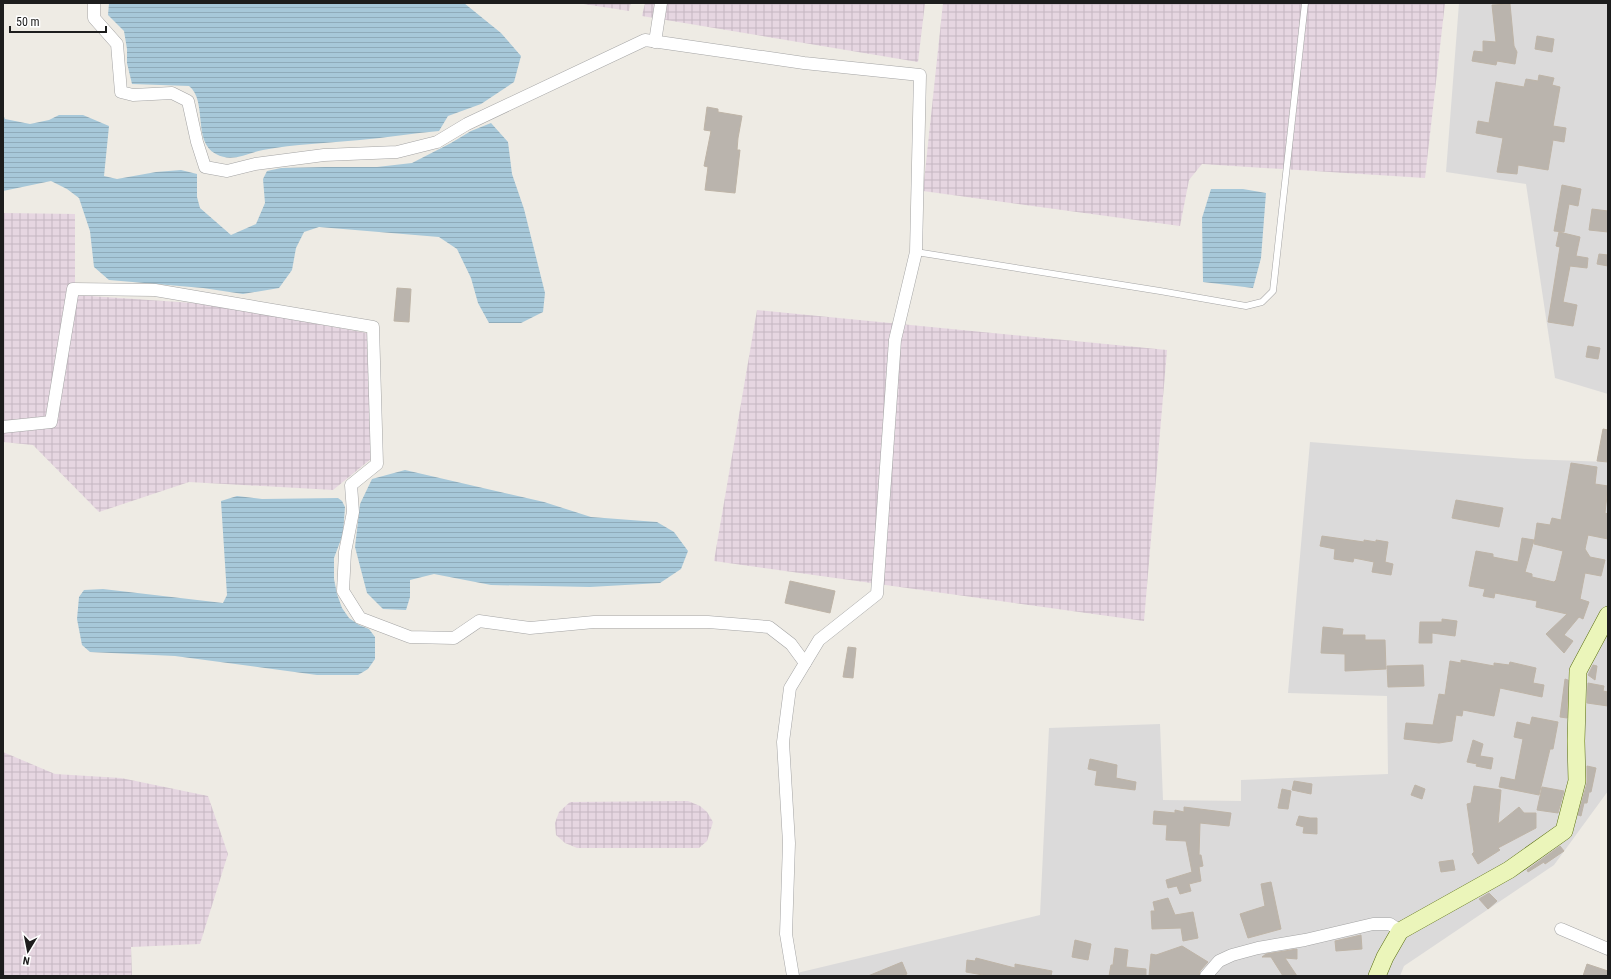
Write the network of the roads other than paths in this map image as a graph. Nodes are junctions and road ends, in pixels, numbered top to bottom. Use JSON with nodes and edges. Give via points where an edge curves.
{"nodes":[{"id":1,"x":94,"y":3,"type":"edge"},
{"id":2,"x":661,"y":3,"type":"edge"},
{"id":3,"x":1305,"y":3,"type":"edge"},
{"id":4,"x":655,"y":42,"type":"junction"},
{"id":5,"x":916,"y":252,"type":"junction"},
{"id":6,"x":3,"y":427,"type":"edge"},
{"id":7,"x":1608,"y":615,"type":"edge"},
{"id":8,"x":805,"y":663,"type":"junction"},
{"id":9,"x":1561,"y":929,"type":"dead end"},
{"id":10,"x":1400,"y":931,"type":"junction"},
{"id":11,"x":1608,"y":949,"type":"edge"},
{"id":12,"x":793,"y":976,"type":"edge"},
{"id":13,"x":1206,"y":976,"type":"edge"},
{"id":14,"x":1377,"y":976,"type":"edge"}],
"edges":[{"from":1,"to":4,"type":"street","via":[[94,18],[118,44],[121,92],[133,95],[172,93],[188,101],[205,167],[227,171],[255,164],[324,155],[397,152],[437,142],[467,124],[644,40]]},
{"from":2,"to":4,"type":"street"},
{"from":3,"to":5,"type":"lane","via":[[1273,291],[1262,302],[1246,306]]},
{"from":4,"to":5,"type":"street","via":[[804,63],[920,75]]},
{"from":5,"to":8,"type":"street","via":[[895,340],[877,594],[819,640]]},
{"from":6,"to":8,"type":"street","via":[[51,422],[73,289],[155,290],[373,327],[377,464],[352,485],[353,512],[344,560],[343,591],[360,618],[410,637],[454,638],[480,621],[530,628],[594,622],[708,622],[769,627],[791,644]]},
{"from":7,"to":10,"type":"main road","via":[[1578,671],[1577,781],[1564,831],[1509,870]]},
{"from":8,"to":12,"type":"street","via":[[790,688],[783,742],[789,842],[786,934]]},
{"from":9,"to":11,"type":"street"},
{"from":10,"to":13,"type":"street","via":[[1390,924],[1373,924],[1258,948],[1218,961]]},
{"from":10,"to":14,"type":"main road"}]}
